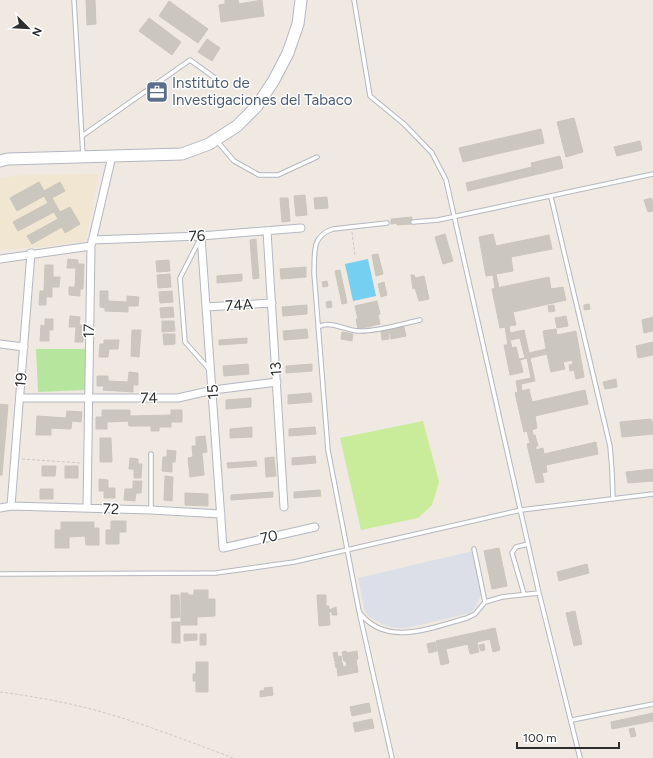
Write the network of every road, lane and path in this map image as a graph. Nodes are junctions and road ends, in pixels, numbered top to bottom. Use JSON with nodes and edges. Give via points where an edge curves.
{"nodes":[{"id":1,"x":74,"y":0,"type":"edge"},
{"id":2,"x":301,"y":0,"type":"edge"},
{"id":3,"x":354,"y":0,"type":"edge"},
{"id":4,"x":215,"y":78,"type":"dead end"},
{"id":5,"x":82,"y":136,"type":"junction"},
{"id":6,"x":216,"y":140,"type":"junction"},
{"id":7,"x":112,"y":156,"type":"junction"},
{"id":8,"x":83,"y":157,"type":"junction"},
{"id":9,"x":317,"y":157,"type":"dead end"},
{"id":10,"x":0,"y":161,"type":"edge"},
{"id":11,"x":653,"y":175,"type":"edge"},
{"id":12,"x":551,"y":196,"type":"junction"},
{"id":13,"x":454,"y":216,"type":"junction"},
{"id":14,"x":413,"y":222,"type":"dead end"},
{"id":15,"x":387,"y":223,"type":"dead end"},
{"id":16,"x":351,"y":227,"type":"junction"},
{"id":17,"x":301,"y":228,"type":"dead end"},
{"id":18,"x":267,"y":231,"type":"junction"},
{"id":19,"x":201,"y":236,"type":"junction"},
{"id":20,"x":92,"y":243,"type":"junction"},
{"id":21,"x":31,"y":253,"type":"junction"},
{"id":22,"x":355,"y":256,"type":"dead end"},
{"id":23,"x":0,"y":258,"type":"edge"},
{"id":24,"x":272,"y":302,"type":"junction"},
{"id":25,"x":206,"y":307,"type":"junction"},
{"id":26,"x":420,"y":320,"type":"dead end"},
{"id":27,"x":318,"y":327,"type":"junction"},
{"id":28,"x":0,"y":344,"type":"edge"},
{"id":29,"x":24,"y":347,"type":"junction"},
{"id":30,"x":212,"y":371,"type":"junction"},
{"id":31,"x":277,"y":382,"type":"junction"},
{"id":32,"x":213,"y":390,"type":"junction"},
{"id":33,"x":20,"y":398,"type":"junction"},
{"id":34,"x":88,"y":398,"type":"junction"},
{"id":35,"x":151,"y":454,"type":"dead end"},
{"id":36,"x":15,"y":459,"type":"junction"},
{"id":37,"x":87,"y":463,"type":"junction"},
{"id":38,"x":653,"y":494,"type":"edge"},
{"id":39,"x":613,"y":498,"type":"junction"},
{"id":40,"x":11,"y":506,"type":"junction"},
{"id":41,"x":284,"y":507,"type":"dead end"},
{"id":42,"x":0,"y":508,"type":"edge"},
{"id":43,"x":87,"y":508,"type":"junction"},
{"id":44,"x":151,"y":510,"type":"junction"},
{"id":45,"x":521,"y":510,"type":"junction"},
{"id":46,"x":221,"y":514,"type":"junction"},
{"id":47,"x":314,"y":527,"type":"dead end"},
{"id":48,"x":528,"y":544,"type":"junction"},
{"id":49,"x":223,"y":548,"type":"joint"},
{"id":50,"x":474,"y":549,"type":"dead end"},
{"id":51,"x":346,"y":551,"type":"junction"},
{"id":52,"x":0,"y":574,"type":"edge"},
{"id":53,"x":539,"y":593,"type":"junction"},
{"id":54,"x":524,"y":594,"type":"junction"},
{"id":55,"x":485,"y":602,"type":"junction"},
{"id":56,"x":359,"y":611,"type":"junction"},
{"id":57,"x":0,"y":692,"type":"edge"},
{"id":58,"x":653,"y":704,"type":"edge"},
{"id":59,"x":572,"y":720,"type":"junction"},
{"id":60,"x":233,"y":758,"type":"edge"},
{"id":61,"x":392,"y":758,"type":"edge"},
{"id":62,"x":580,"y":758,"type":"edge"}],
"edges":[{"from":1,"to":5,"type":"lane"},
{"from":2,"to":6,"type":"street","via":[[298,24],[288,54],[274,80],[257,106],[237,126]]},
{"from":3,"to":13,"type":"lane","via":[[370,96],[404,124],[432,153],[446,180]]},
{"from":4,"to":5,"type":"lane","via":[[190,60]]},
{"from":5,"to":8,"type":"lane"},
{"from":6,"to":7,"type":"street","via":[[182,154]]},
{"from":6,"to":9,"type":"lane","via":[[234,161],[259,175],[278,175]]},
{"from":7,"to":8,"type":"street"},
{"from":7,"to":20,"type":"street","name":"17"},
{"from":8,"to":10,"type":"street"},
{"from":11,"to":12,"type":"lane"},
{"from":12,"to":13,"type":"lane"},
{"from":12,"to":39,"type":"lane","via":[[610,446]]},
{"from":13,"to":14,"type":"lane"},
{"from":13,"to":45,"type":"lane"},
{"from":15,"to":16,"type":"lane"},
{"from":16,"to":22,"type":"path"},
{"from":16,"to":27,"type":"lane","via":[[326,231],[315,245],[314,273]]},
{"from":17,"to":18,"type":"street","name":"76"},
{"from":18,"to":19,"type":"street","name":"76"},
{"from":18,"to":24,"type":"street","name":"13"},
{"from":19,"to":20,"type":"street","name":"76"},
{"from":19,"to":25,"type":"street","name":"15"},
{"from":19,"to":30,"type":"lane","via":[[180,278],[185,342]]},
{"from":20,"to":21,"type":"street","name":"76"},
{"from":20,"to":34,"type":"street","name":"17"},
{"from":21,"to":23,"type":"street","name":"76"},
{"from":21,"to":29,"type":"street","name":"19"},
{"from":24,"to":25,"type":"street","name":"74A"},
{"from":24,"to":31,"type":"street","name":"13"},
{"from":25,"to":30,"type":"street","name":"15"},
{"from":26,"to":27,"type":"lane","via":[[363,331],[328,324]]},
{"from":27,"to":51,"type":"lane","via":[[328,450]]},
{"from":28,"to":29,"type":"street"},
{"from":29,"to":33,"type":"street","name":"19"},
{"from":30,"to":32,"type":"street","name":"15"},
{"from":31,"to":32,"type":"street","name":"74"},
{"from":31,"to":41,"type":"street","name":"13"},
{"from":32,"to":34,"type":"street","name":"74","via":[[178,398]]},
{"from":32,"to":46,"type":"street","name":"15"},
{"from":33,"to":34,"type":"street","name":"74"},
{"from":33,"to":36,"type":"street","name":"19"},
{"from":34,"to":37,"type":"street","name":"17"},
{"from":35,"to":44,"type":"lane"},
{"from":36,"to":37,"type":"path"},
{"from":36,"to":40,"type":"street","name":"19"},
{"from":37,"to":43,"type":"street","name":"17"},
{"from":38,"to":39,"type":"lane"},
{"from":39,"to":45,"type":"lane"},
{"from":40,"to":42,"type":"street","name":"72"},
{"from":40,"to":43,"type":"street","name":"72"},
{"from":43,"to":44,"type":"street","name":"72"},
{"from":44,"to":46,"type":"street","name":"72"},
{"from":45,"to":48,"type":"lane"},
{"from":45,"to":51,"type":"lane"},
{"from":46,"to":49,"type":"street","name":"15"},
{"from":47,"to":49,"type":"street","name":"70"},
{"from":48,"to":53,"type":"lane"},
{"from":48,"to":54,"type":"lane","via":[[516,547],[512,553]]},
{"from":50,"to":55,"type":"lane"},
{"from":51,"to":52,"type":"lane","via":[[294,562],[216,573]]},
{"from":51,"to":56,"type":"lane"},
{"from":53,"to":54,"type":"lane"},
{"from":53,"to":59,"type":"lane"},
{"from":54,"to":55,"type":"lane"},
{"from":55,"to":56,"type":"lane","via":[[476,614],[467,618],[412,632],[392,633],[380,629],[366,620]]},
{"from":56,"to":61,"type":"lane"},
{"from":57,"to":60,"type":"path","via":[[95,710]]},
{"from":58,"to":59,"type":"lane"},
{"from":59,"to":62,"type":"lane"}]}
